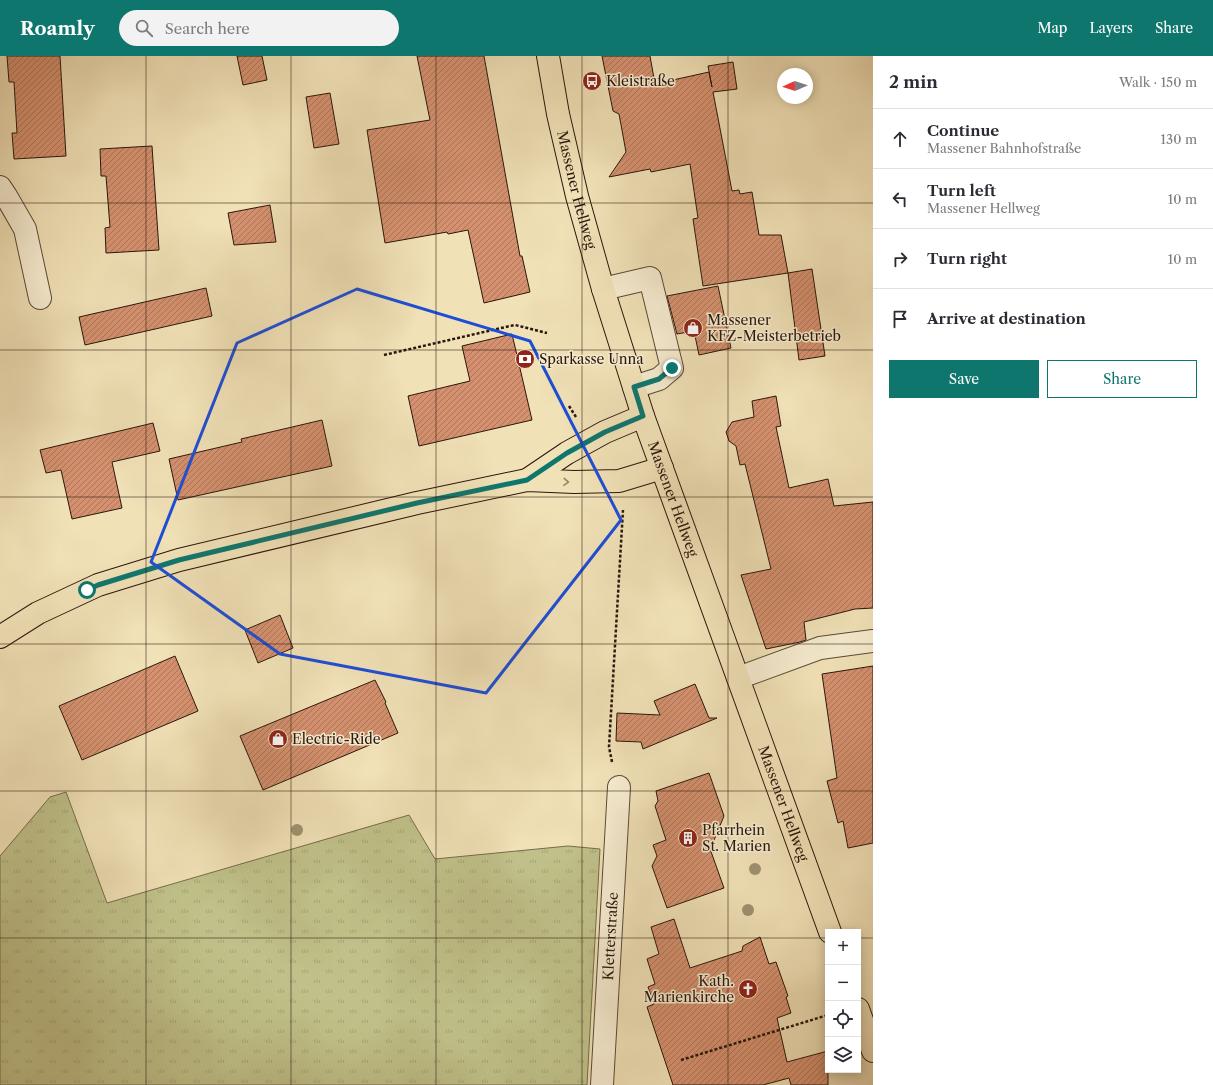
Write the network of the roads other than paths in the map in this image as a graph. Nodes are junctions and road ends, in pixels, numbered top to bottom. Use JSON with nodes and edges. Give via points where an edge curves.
{"nodes":[{"id":1,"x":548,"y":56,"type":"edge"},
{"id":2,"x":0,"y":187,"type":"edge"},
{"id":3,"x":603,"y":289,"type":"junction"},
{"id":4,"x":40,"y":298,"type":"dead end"},
{"id":5,"x":634,"y":387,"type":"junction"},
{"id":6,"x":643,"y":416,"type":"junction"},
{"id":7,"x":662,"y":468,"type":"junction"},
{"id":8,"x":527,"y":480,"type":"junction"},
{"id":9,"x":0,"y":637,"type":"edge"},
{"id":10,"x":873,"y":641,"type":"edge"},
{"id":11,"x":738,"y":678,"type":"junction"},
{"id":12,"x":619,"y":787,"type":"road end"},
{"id":13,"x":829,"y":929,"type":"edge"},
{"id":14,"x":861,"y":1017,"type":"edge"},
{"id":15,"x":873,"y":1051,"type":"edge"},
{"id":16,"x":602,"y":1085,"type":"edge"}],
"edges":[{"from":1,"to":3,"type":"main road","name":"Massener Hellweg","via":[[577,196]]},
{"from":2,"to":4,"type":"street","via":[[24,229]]},
{"from":3,"to":5,"type":"main road","name":"Massener Hellweg"},
{"from":3,"to":5,"type":"street","via":[[650,278],[672,368],[659,379]]},
{"from":5,"to":6,"type":"main road","name":"Massener Hellweg"},
{"from":6,"to":7,"type":"main road","name":"Massener Hellweg"},
{"from":6,"to":8,"type":"main road","via":[[605,432],[567,453]]},
{"from":8,"to":7,"type":"main road","one_way":true,"via":[[618,480]]},
{"from":7,"to":11,"type":"main road","name":"Massener Hellweg"},
{"from":8,"to":9,"type":"main road","via":[[409,505],[174,561],[92,588],[38,613]]},
{"from":10,"to":11,"type":"street","via":[[820,648]]},
{"from":11,"to":13,"type":"main road","name":"Massener Hellweg"},
{"from":12,"to":16,"type":"street","name":"Kletterstraße"},
{"from":14,"to":15,"type":"main road"}]}
